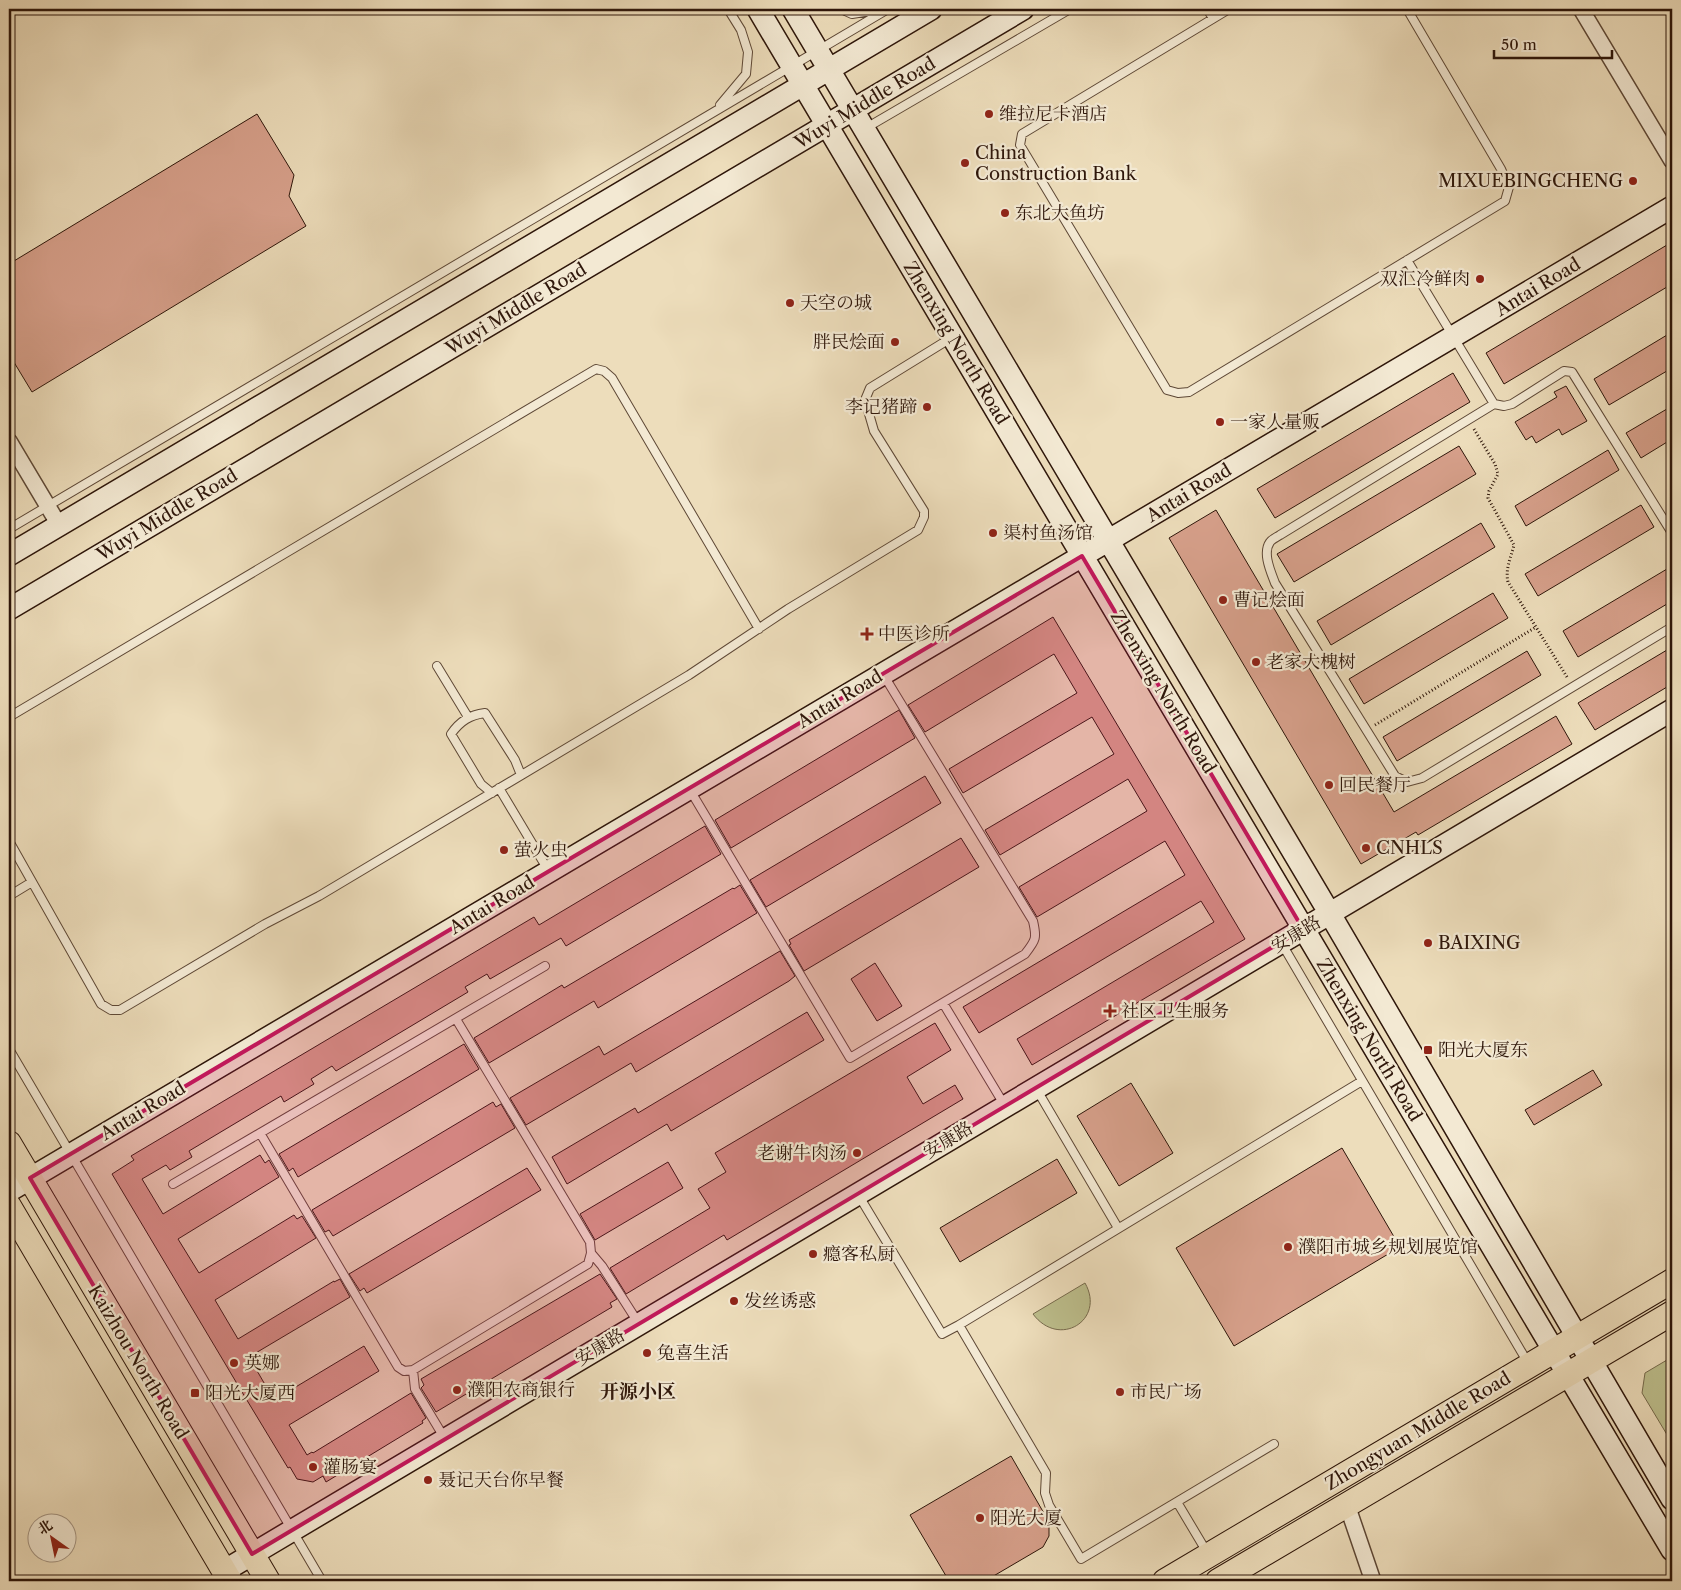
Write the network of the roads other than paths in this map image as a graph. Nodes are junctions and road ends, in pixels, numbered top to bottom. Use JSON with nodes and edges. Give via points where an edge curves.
{"nodes":[{"id":1,"x":728,"y":9,"type":"edge"},
{"id":2,"x":758,"y":9,"type":"edge"},
{"id":3,"x":793,"y":9,"type":"edge"},
{"id":4,"x":841,"y":9,"type":"edge"},
{"id":5,"x":883,"y":9,"type":"edge"},
{"id":6,"x":888,"y":9,"type":"edge"},
{"id":7,"x":931,"y":9,"type":"edge"},
{"id":8,"x":1023,"y":9,"type":"edge"},
{"id":9,"x":1070,"y":9,"type":"edge"},
{"id":10,"x":1207,"y":9,"type":"edge"},
{"id":11,"x":1229,"y":9,"type":"edge"},
{"id":12,"x":1407,"y":9,"type":"edge"},
{"id":13,"x":1581,"y":9,"type":"edge"},
{"id":14,"x":1213,"y":18,"type":"junction"},
{"id":15,"x":818,"y":50,"type":"junction"},
{"id":16,"x":792,"y":66,"type":"junction"},
{"id":17,"x":829,"y":69,"type":"junction"},
{"id":18,"x":803,"y":84,"type":"junction"},
{"id":19,"x":853,"y":110,"type":"junction"},
{"id":20,"x":715,"y":111,"type":"junction"},
{"id":21,"x":827,"y":125,"type":"junction"},
{"id":22,"x":864,"y":130,"type":"junction"},
{"id":23,"x":1672,"y":161,"type":"edge"},
{"id":24,"x":1672,"y":207,"type":"edge"},
{"id":25,"x":1407,"y":260,"type":"junction"},
{"id":26,"x":952,"y":337,"type":"junction"},
{"id":27,"x":1453,"y":337,"type":"junction"},
{"id":28,"x":1494,"y":404,"type":"junction"},
{"id":29,"x":9,"y":440,"type":"edge"},
{"id":30,"x":48,"y":506,"type":"junction"},
{"id":31,"x":59,"y":525,"type":"junction"},
{"id":32,"x":9,"y":529,"type":"edge"},
{"id":33,"x":1672,"y":533,"type":"edge"},
{"id":34,"x":1109,"y":541,"type":"junction"},
{"id":35,"x":9,"y":555,"type":"edge"},
{"id":36,"x":1082,"y":556,"type":"junction"},
{"id":37,"x":9,"y":609,"type":"edge"},
{"id":38,"x":1672,"y":627,"type":"edge"},
{"id":39,"x":759,"y":629,"type":"junction"},
{"id":40,"x":437,"y":666,"type":"dead end"},
{"id":41,"x":883,"y":674,"type":"junction"},
{"id":42,"x":1672,"y":710,"type":"edge"},
{"id":43,"x":9,"y":717,"type":"edge"},
{"id":44,"x":468,"y":717,"type":"junction"},
{"id":45,"x":521,"y":775,"type":"junction"},
{"id":46,"x":689,"y":788,"type":"junction"},
{"id":47,"x":496,"y":790,"type":"junction"},
{"id":48,"x":9,"y":841,"type":"edge"},
{"id":49,"x":549,"y":872,"type":"junction"},
{"id":50,"x":32,"y":882,"type":"junction"},
{"id":51,"x":9,"y":896,"type":"edge"},
{"id":52,"x":1330,"y":914,"type":"junction"},
{"id":53,"x":1303,"y":929,"type":"junction"},
{"id":54,"x":1281,"y":943,"type":"junction"},
{"id":55,"x":545,"y":966,"type":"dead end"},
{"id":56,"x":943,"y":1003,"type":"junction"},
{"id":57,"x":456,"y":1018,"type":"junction"},
{"id":58,"x":9,"y":1049,"type":"edge"},
{"id":59,"x":1362,"y":1081,"type":"junction"},
{"id":60,"x":1036,"y":1088,"type":"junction"},
{"id":61,"x":1005,"y":1107,"type":"junction"},
{"id":62,"x":260,"y":1133,"type":"junction"},
{"id":63,"x":9,"y":1143,"type":"edge"},
{"id":64,"x":70,"y":1154,"type":"junction"},
{"id":65,"x":30,"y":1178,"type":"junction"},
{"id":66,"x":173,"y":1184,"type":"dead end"},
{"id":67,"x":9,"y":1192,"type":"edge"},
{"id":68,"x":858,"y":1194,"type":"junction"},
{"id":69,"x":9,"y":1206,"type":"edge"},
{"id":70,"x":1118,"y":1228,"type":"junction"},
{"id":71,"x":591,"y":1253,"type":"junction"},
{"id":72,"x":1672,"y":1281,"type":"edge"},
{"id":73,"x":1672,"y":1313,"type":"edge"},
{"id":74,"x":639,"y":1324,"type":"junction"},
{"id":75,"x":959,"y":1325,"type":"junction"},
{"id":76,"x":1578,"y":1337,"type":"junction"},
{"id":77,"x":1553,"y":1352,"type":"junction"},
{"id":78,"x":1592,"y":1361,"type":"junction"},
{"id":79,"x":1529,"y":1366,"type":"junction"},
{"id":80,"x":413,"y":1370,"type":"junction"},
{"id":81,"x":1567,"y":1375,"type":"junction"},
{"id":82,"x":445,"y":1439,"type":"junction"},
{"id":83,"x":1274,"y":1444,"type":"dead end"},
{"id":84,"x":1672,"y":1499,"type":"edge"},
{"id":85,"x":1177,"y":1502,"type":"junction"},
{"id":86,"x":1347,"y":1505,"type":"junction"},
{"id":87,"x":292,"y":1530,"type":"junction"},
{"id":88,"x":1672,"y":1550,"type":"edge"},
{"id":89,"x":252,"y":1554,"type":"junction"},
{"id":90,"x":1209,"y":1555,"type":"junction"},
{"id":91,"x":227,"y":1576,"type":"edge"},
{"id":92,"x":268,"y":1581,"type":"edge"},
{"id":93,"x":322,"y":1581,"type":"edge"},
{"id":94,"x":1165,"y":1581,"type":"edge"},
{"id":95,"x":1218,"y":1581,"type":"edge"},
{"id":96,"x":1373,"y":1581,"type":"edge"}],
"edges":[{"from":1,"to":20,"type":"lane","via":[[741,30],[748,52],[746,74]]},
{"from":2,"to":16,"type":"street","name":"Zhenxing North Road"},
{"from":3,"to":15,"type":"street","name":"Zhenxing North Road"},
{"from":4,"to":5,"type":"lane","via":[[852,14]]},
{"from":6,"to":15,"type":"lane"},
{"from":7,"to":17,"type":"street"},
{"from":8,"to":19,"type":"street","name":"Wuyi Middle Road"},
{"from":9,"to":22,"type":"lane"},
{"from":10,"to":14,"type":"lane"},
{"from":11,"to":14,"type":"lane"},
{"from":12,"to":25,"type":"lane","via":[[1509,187],[1505,201]]},
{"from":13,"to":23,"type":"street"},
{"from":14,"to":25,"type":"lane","via":[[1022,134],[1020,145],[1167,390],[1189,392]]},
{"from":15,"to":16,"type":"lane"},
{"from":15,"to":17,"type":"street","name":"Zhenxing North Road"},
{"from":16,"to":18,"type":"street","name":"Zhenxing North Road"},
{"from":16,"to":20,"type":"lane"},
{"from":17,"to":18,"type":"street"},
{"from":17,"to":19,"type":"street","name":"Zhenxing North Road"},
{"from":18,"to":21,"type":"street","name":"Zhenxing North Road"},
{"from":18,"to":31,"type":"street"},
{"from":19,"to":21,"type":"street","name":"Wuyi Middle Road"},
{"from":19,"to":22,"type":"street","name":"Zhenxing North Road"},
{"from":20,"to":30,"type":"lane"},
{"from":21,"to":26,"type":"street","name":"Zhenxing North Road"},
{"from":21,"to":37,"type":"street","name":"Wuyi Middle Road"},
{"from":22,"to":34,"type":"street","name":"Zhenxing North Road"},
{"from":24,"to":27,"type":"street","name":"Antai Road"},
{"from":25,"to":27,"type":"lane"},
{"from":26,"to":36,"type":"street","name":"Zhenxing North Road"},
{"from":26,"to":39,"type":"lane","via":[[870,388],[865,400],[874,431],[924,511],[918,530]]},
{"from":27,"to":28,"type":"lane"},
{"from":27,"to":34,"type":"street","name":"Antai Road"},
{"from":28,"to":33,"type":"lane","via":[[1512,404],[1564,372],[1572,372]]},
{"from":28,"to":38,"type":"lane","via":[[1269,543],[1267,554],[1275,583],[1395,776],[1407,782],[1422,778]]},
{"from":29,"to":30,"type":"street"},
{"from":30,"to":31,"type":"street"},
{"from":30,"to":32,"type":"lane"},
{"from":31,"to":35,"type":"street"},
{"from":34,"to":36,"type":"street","name":"Antai Road"},
{"from":34,"to":52,"type":"street","name":"Zhenxing North Road"},
{"from":36,"to":41,"type":"street","name":"Antai Road"},
{"from":36,"to":53,"type":"street","name":"Zhenxing North Road"},
{"from":39,"to":43,"type":"lane","via":[[612,378],[596,369]]},
{"from":39,"to":45,"type":"lane","via":[[689,675]]},
{"from":40,"to":44,"type":"lane"},
{"from":41,"to":46,"type":"street","name":"Antai Road"},
{"from":41,"to":56,"type":"lane","via":[[1033,921],[1036,934],[1035,942],[1025,954]]},
{"from":42,"to":52,"type":"street","name":"安康路"},
{"from":44,"to":45,"type":"lane","via":[[485,713]]},
{"from":44,"to":47,"type":"lane","via":[[451,734],[481,784]]},
{"from":45,"to":47,"type":"lane"},
{"from":46,"to":49,"type":"street","name":"Antai Road"},
{"from":46,"to":56,"type":"lane","via":[[850,1058]]},
{"from":47,"to":49,"type":"lane"},
{"from":47,"to":50,"type":"lane","via":[[120,1010],[111,1010],[102,1004]]},
{"from":48,"to":50,"type":"lane"},
{"from":49,"to":64,"type":"street","name":"Antai Road"},
{"from":50,"to":51,"type":"lane"},
{"from":52,"to":53,"type":"street","name":"安康路"},
{"from":52,"to":76,"type":"street","name":"Zhenxing North Road"},
{"from":53,"to":54,"type":"street","name":"安康路"},
{"from":53,"to":77,"type":"street","name":"Zhenxing North Road"},
{"from":54,"to":59,"type":"lane"},
{"from":54,"to":60,"type":"street","name":"安康路"},
{"from":55,"to":57,"type":"lane"},
{"from":56,"to":61,"type":"lane"},
{"from":57,"to":62,"type":"lane"},
{"from":57,"to":71,"type":"lane","via":[[590,1242]]},
{"from":58,"to":64,"type":"lane"},
{"from":59,"to":70,"type":"lane"},
{"from":59,"to":79,"type":"lane"},
{"from":60,"to":61,"type":"street","name":"安康路"},
{"from":60,"to":70,"type":"lane"},
{"from":61,"to":68,"type":"street","name":"安康路"},
{"from":62,"to":66,"type":"lane"},
{"from":62,"to":80,"type":"lane","via":[[398,1367],[404,1371]]},
{"from":63,"to":65,"type":"main road","name":"Kaizhou North Road"},
{"from":64,"to":65,"type":"street","name":"Antai Road"},
{"from":64,"to":87,"type":"lane"},
{"from":65,"to":67,"type":"street","name":"Antai Road"},
{"from":65,"to":89,"type":"main road","name":"Kaizhou North Road"},
{"from":68,"to":74,"type":"street","name":"安康路"},
{"from":68,"to":75,"type":"lane","via":[[942,1334]]},
{"from":69,"to":91,"type":"main road","name":"Kaizhou North Road"},
{"from":70,"to":75,"type":"lane"},
{"from":71,"to":74,"type":"lane"},
{"from":71,"to":80,"type":"lane","via":[[588,1264]]},
{"from":72,"to":76,"type":"main road","name":"Zhongyuan Middle Road"},
{"from":73,"to":78,"type":"main road","name":"Zhongyuan Middle Road"},
{"from":74,"to":82,"type":"street","name":"安康路"},
{"from":75,"to":85,"type":"lane","via":[[1046,1473],[1045,1493],[1049,1506],[1081,1559]]},
{"from":76,"to":77,"type":"main road","name":"Zhongyuan Middle Road"},
{"from":76,"to":78,"type":"street","name":"Zhenxing North Road"},
{"from":77,"to":79,"type":"main road","name":"Zhongyuan Middle Road"},
{"from":77,"to":81,"type":"street","name":"Zhenxing North Road"},
{"from":78,"to":81,"type":"main road","name":"Zhongyuan Middle Road"},
{"from":78,"to":84,"type":"street","name":"Zhenxing North Road"},
{"from":79,"to":90,"type":"main road","name":"Zhongyuan Middle Road"},
{"from":80,"to":82,"type":"lane","via":[[414,1389]]},
{"from":81,"to":86,"type":"main road","name":"Zhongyuan Middle Road"},
{"from":81,"to":88,"type":"street","name":"Zhenxing North Road"},
{"from":82,"to":87,"type":"street","name":"安康路"},
{"from":83,"to":85,"type":"lane"},
{"from":85,"to":90,"type":"lane"},
{"from":86,"to":95,"type":"main road","name":"Zhongyuan Middle Road"},
{"from":86,"to":96,"type":"street"},
{"from":87,"to":89,"type":"street","name":"安康路"},
{"from":87,"to":93,"type":"lane"},
{"from":89,"to":91,"type":"street","name":"安康路"},
{"from":89,"to":92,"type":"main road","name":"Kaizhou North Road"},
{"from":90,"to":94,"type":"main road","name":"Zhongyuan Middle Road"}]}
